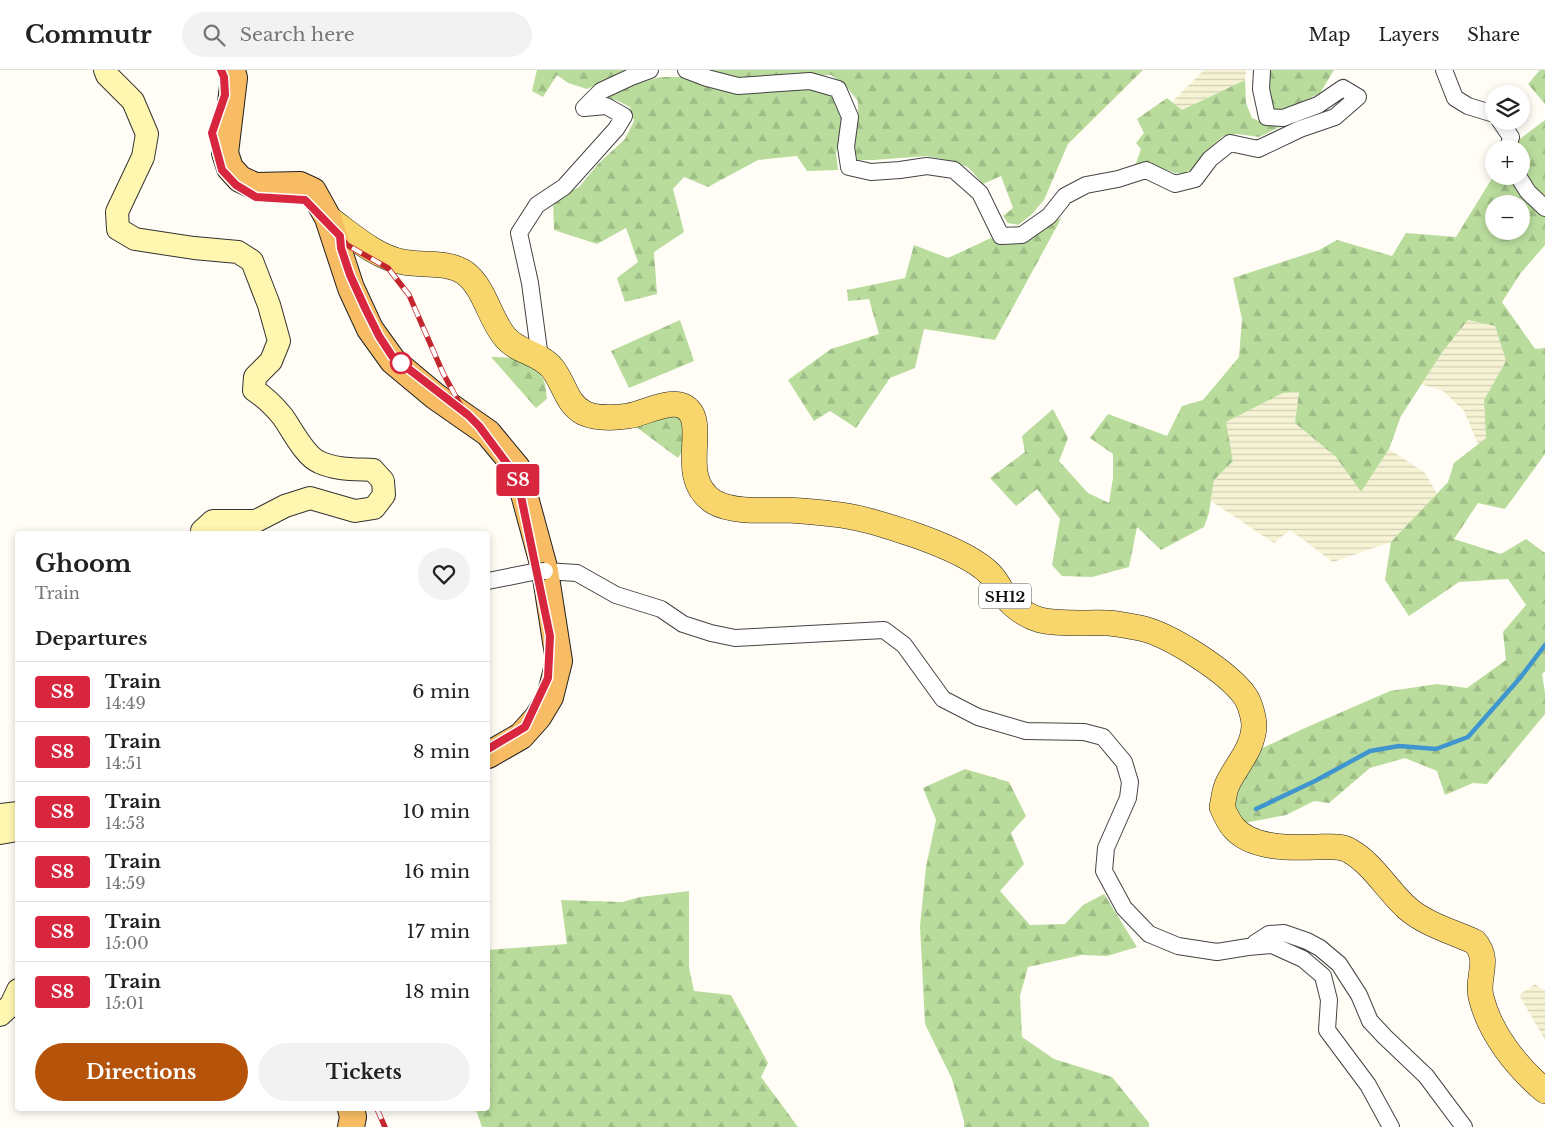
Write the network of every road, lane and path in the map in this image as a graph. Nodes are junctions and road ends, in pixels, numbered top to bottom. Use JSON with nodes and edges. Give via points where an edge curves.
{"nodes":[{"id":1,"x":106,"y":70,"type":"edge"},
{"id":2,"x":232,"y":70,"type":"edge"},
{"id":3,"x":650,"y":70,"type":"edge"},
{"id":4,"x":686,"y":70,"type":"edge"},
{"id":5,"x":1262,"y":70,"type":"edge"},
{"id":6,"x":1444,"y":70,"type":"edge"},
{"id":7,"x":1485,"y":111,"type":"edge"},
{"id":8,"x":1524,"y":185,"type":"edge"},
{"id":9,"x":1545,"y":208,"type":"edge"},
{"id":10,"x":328,"y":218,"type":"junction"},
{"id":11,"x":540,"y":358,"type":"junction"},
{"id":12,"x":202,"y":531,"type":"edge"},
{"id":13,"x":539,"y":571,"type":"junction"},
{"id":14,"x":490,"y":581,"type":"edge"},
{"id":15,"x":490,"y":754,"type":"edge"},
{"id":16,"x":15,"y":814,"type":"edge"},
{"id":17,"x":0,"y":815,"type":"edge"},
{"id":18,"x":15,"y":830,"type":"edge"},
{"id":19,"x":0,"y":833,"type":"edge"},
{"id":20,"x":1248,"y":946,"type":"junction"},
{"id":21,"x":15,"y":996,"type":"edge"},
{"id":22,"x":0,"y":1015,"type":"edge"},
{"id":23,"x":1545,"y":1091,"type":"edge"},
{"id":24,"x":352,"y":1111,"type":"edge"},
{"id":25,"x":351,"y":1127,"type":"edge"},
{"id":26,"x":1391,"y":1127,"type":"edge"},
{"id":27,"x":1464,"y":1127,"type":"edge"}],
"edges":[{"from":1,"to":12,"type":"main road","via":[[107,75],[133,101],[147,134],[143,157],[117,212],[118,229],[135,239],[238,252],[252,262],[280,341],[270,361],[255,377],[254,390],[268,399],[306,452],[317,462],[339,468],[373,470],[383,481],[384,495],[374,508],[355,511],[310,498],[256,521],[213,521]]},
{"from":2,"to":10,"type":"highway","via":[[234,78],[225,153],[230,168],[240,179],[255,186],[300,185],[313,191]]},
{"from":3,"to":11,"type":"street","via":[[601,91],[584,108],[606,106],[624,116],[564,187],[537,205],[519,232]]},
{"from":4,"to":5,"type":"street","via":[[738,86],[810,82],[838,89],[850,117],[846,147],[848,167],[871,172],[927,166],[954,170],[980,193],[1000,236],[1022,235],[1049,216],[1065,196],[1086,184],[1146,170],[1175,184],[1195,180],[1210,160],[1230,143],[1258,149],[1335,117],[1358,97],[1343,88],[1318,105],[1283,118],[1266,117],[1261,89]]},
{"from":6,"to":7,"type":"street","via":[[1455,98]]},
{"from":8,"to":9,"type":"street"},
{"from":10,"to":11,"type":"main road","number":"SH12","via":[[377,253],[402,262],[455,268],[466,274],[477,286],[507,340]]},
{"from":10,"to":13,"type":"highway","via":[[351,288],[370,329],[393,361],[435,396],[488,433],[517,468]]},
{"from":11,"to":23,"type":"main road","number":"SH12","via":[[550,365],[570,400],[581,412],[598,418],[628,416],[672,404],[691,412],[695,421],[693,463],[696,477],[700,490],[714,502],[740,510],[837,514],[912,534],[975,562],[990,574],[1020,611],[1038,619],[1145,629],[1223,672],[1246,698],[1254,723],[1252,742],[1227,784],[1222,807],[1234,828],[1258,842],[1350,850],[1407,908],[1424,920],[1475,942],[1483,956],[1480,995],[1493,1028],[1515,1061]]},
{"from":13,"to":14,"type":"street"},
{"from":13,"to":15,"type":"highway","via":[[559,661],[550,697],[521,736]]},
{"from":13,"to":20,"type":"street","via":[[577,573],[616,595],[661,610],[682,624],[735,638],[884,630],[904,645],[943,699],[978,717],[1026,731],[1084,732],[1103,737],[1124,762],[1130,782],[1128,798],[1106,848],[1104,870],[1124,908],[1149,934],[1178,946],[1217,952]]},
{"from":16,"to":17,"type":"main road"},
{"from":18,"to":19,"type":"main road"},
{"from":20,"to":26,"type":"street","via":[[1272,945],[1303,959],[1322,976],[1329,1000],[1327,1030],[1368,1085]]},
{"from":20,"to":27,"type":"street","via":[[1269,934],[1284,933],[1320,948],[1339,964],[1370,1020],[1426,1076]]},
{"from":21,"to":22,"type":"main road"},
{"from":24,"to":25,"type":"highway"}]}
